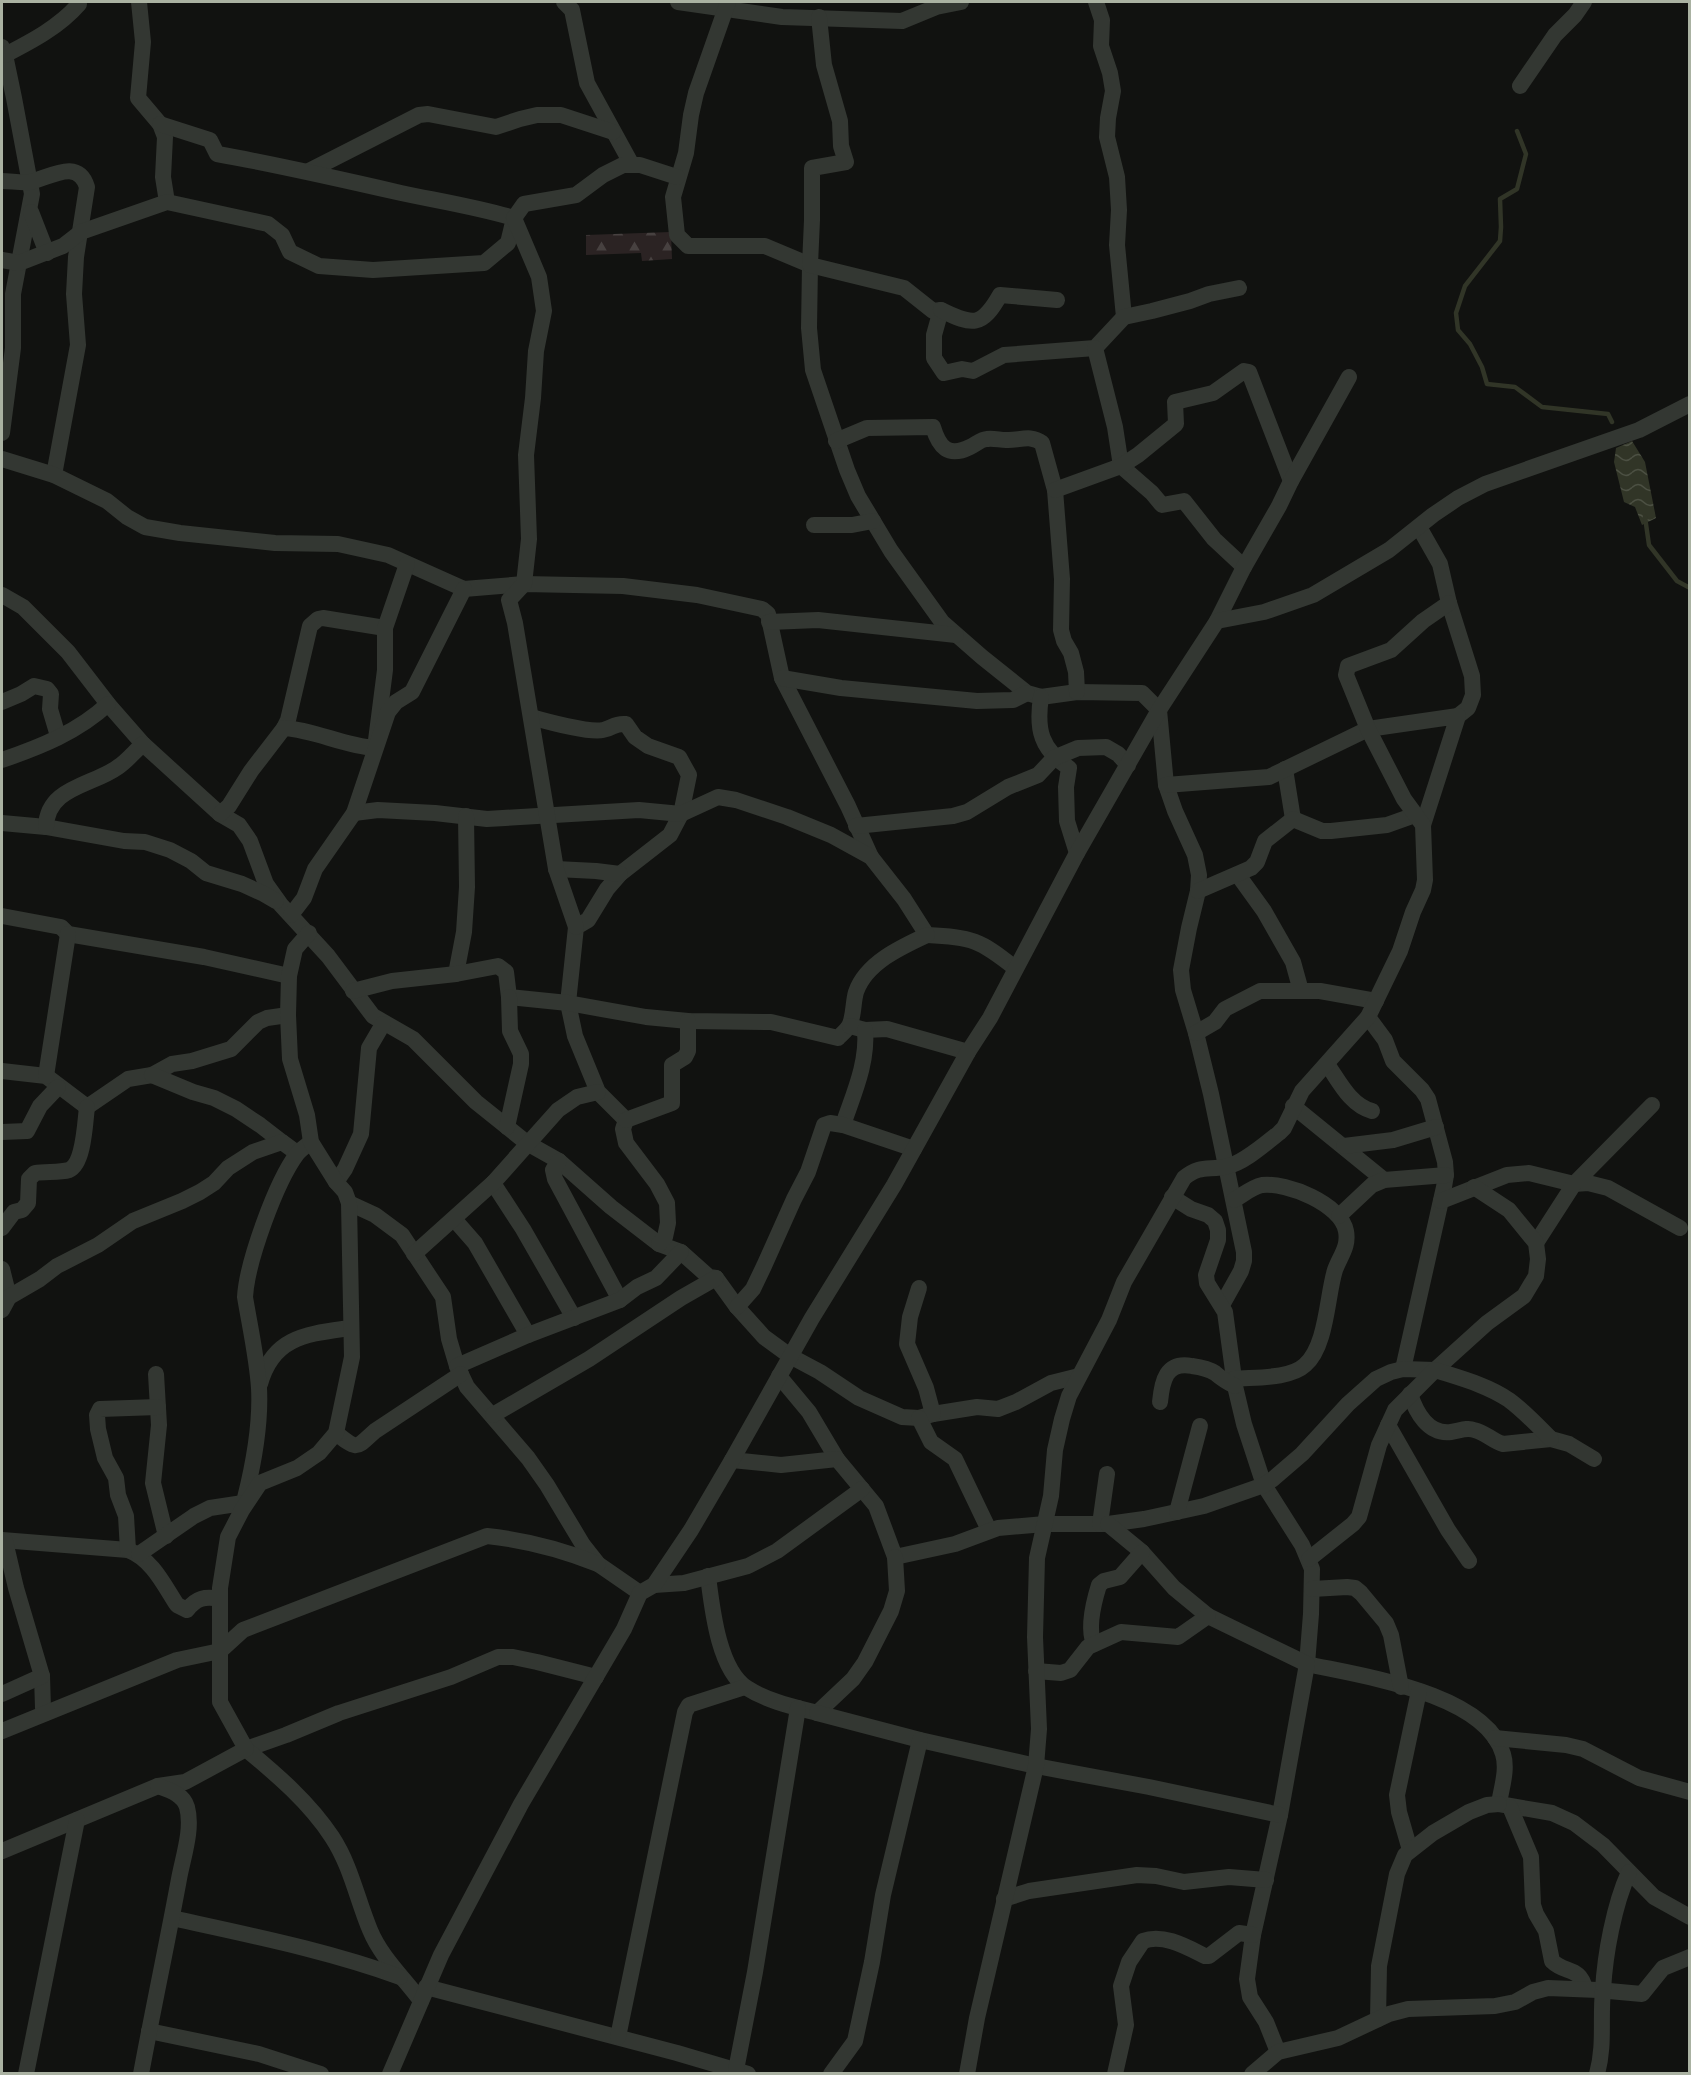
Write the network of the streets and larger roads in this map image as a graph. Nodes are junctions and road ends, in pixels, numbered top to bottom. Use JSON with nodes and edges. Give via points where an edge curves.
{"nodes":[{"id":1,"x":80,"y":2,"type":"edge"},
{"id":2,"x":139,"y":2,"type":"edge"},
{"id":3,"x":564,"y":2,"type":"edge"},
{"id":4,"x":678,"y":2,"type":"edge"},
{"id":5,"x":961,"y":2,"type":"edge"},
{"id":6,"x":1096,"y":2,"type":"edge"},
{"id":7,"x":1584,"y":2,"type":"edge"},
{"id":8,"x":726,"y":6,"type":"edge"},
{"id":9,"x":819,"y":17,"type":"junction"},
{"id":10,"x":3,"y":51,"type":"edge"},
{"id":11,"x":1520,"y":86,"type":"dead end"},
{"id":12,"x":160,"y":124,"type":"junction"},
{"id":13,"x":613,"y":132,"type":"junction"},
{"id":14,"x":632,"y":165,"type":"junction"},
{"id":15,"x":309,"y":171,"type":"junction"},
{"id":16,"x":677,"y":177,"type":"junction"},
{"id":17,"x":2,"y":181,"type":"edge"},
{"id":18,"x":29,"y":182,"type":"junction"},
{"id":19,"x":167,"y":202,"type":"junction"},
{"id":20,"x":30,"y":209,"type":"junction"},
{"id":21,"x":514,"y":218,"type":"junction"},
{"id":22,"x":81,"y":232,"type":"junction"},
{"id":23,"x":46,"y":253,"type":"junction"},
{"id":24,"x":2,"y":260,"type":"edge"},
{"id":25,"x":19,"y":263,"type":"junction"},
{"id":26,"x":810,"y":265,"type":"junction"},
{"id":27,"x":1239,"y":288,"type":"dead end"},
{"id":28,"x":7,"y":296,"type":"edge"},
{"id":29,"x":1057,"y":300,"type":"dead end"},
{"id":30,"x":942,"y":310,"type":"junction"},
{"id":31,"x":1124,"y":317,"type":"junction"},
{"id":32,"x":1095,"y":348,"type":"junction"},
{"id":33,"x":1349,"y":377,"type":"dead end"},
{"id":34,"x":1689,"y":404,"type":"edge"},
{"id":35,"x":2,"y":433,"type":"edge"},
{"id":36,"x":837,"y":441,"type":"junction"},
{"id":37,"x":2,"y":459,"type":"edge"},
{"id":38,"x":1121,"y":466,"type":"junction"},
{"id":39,"x":54,"y":475,"type":"junction"},
{"id":40,"x":1291,"y":481,"type":"junction"},
{"id":41,"x":1054,"y":490,"type":"junction"},
{"id":42,"x":873,"y":521,"type":"junction"},
{"id":43,"x":814,"y":525,"type":"dead end"},
{"id":44,"x":1419,"y":527,"type":"junction"},
{"id":45,"x":407,"y":564,"type":"junction"},
{"id":46,"x":1244,"y":567,"type":"junction"},
{"id":47,"x":524,"y":584,"type":"junction"},
{"id":48,"x":464,"y":589,"type":"junction"},
{"id":49,"x":2,"y":595,"type":"edge"},
{"id":50,"x":1449,"y":603,"type":"junction"},
{"id":51,"x":1217,"y":621,"type":"junction"},
{"id":52,"x":769,"y":622,"type":"junction"},
{"id":53,"x":385,"y":628,"type":"junction"},
{"id":54,"x":956,"y":635,"type":"junction"},
{"id":55,"x":782,"y":678,"type":"junction"},
{"id":56,"x":1077,"y":692,"type":"junction"},
{"id":57,"x":1034,"y":695,"type":"junction"},
{"id":58,"x":2,"y":702,"type":"edge"},
{"id":59,"x":108,"y":704,"type":"junction"},
{"id":60,"x":1159,"y":710,"type":"junction"},
{"id":61,"x":1458,"y":716,"type":"junction"},
{"id":62,"x":531,"y":717,"type":"junction"},
{"id":63,"x":284,"y":728,"type":"junction"},
{"id":64,"x":1368,"y":729,"type":"junction"},
{"id":65,"x":58,"y":736,"type":"junction"},
{"id":66,"x":142,"y":744,"type":"junction"},
{"id":67,"x":375,"y":748,"type":"junction"},
{"id":68,"x":1054,"y":758,"type":"junction"},
{"id":69,"x":2,"y":760,"type":"edge"},
{"id":70,"x":1128,"y":765,"type":"junction"},
{"id":71,"x":1285,"y":770,"type":"junction"},
{"id":72,"x":1166,"y":784,"type":"junction"},
{"id":73,"x":354,"y":813,"type":"junction"},
{"id":74,"x":220,"y":814,"type":"junction"},
{"id":75,"x":681,"y":814,"type":"junction"},
{"id":76,"x":466,"y":816,"type":"junction"},
{"id":77,"x":547,"y":816,"type":"junction"},
{"id":78,"x":1293,"y":819,"type":"junction"},
{"id":79,"x":1419,"y":820,"type":"junction"},
{"id":80,"x":2,"y":823,"type":"edge"},
{"id":81,"x":856,"y":826,"type":"junction"},
{"id":82,"x":46,"y":827,"type":"junction"},
{"id":83,"x":1077,"y":854,"type":"junction"},
{"id":84,"x":871,"y":857,"type":"junction"},
{"id":85,"x":556,"y":869,"type":"junction"},
{"id":86,"x":620,"y":874,"type":"junction"},
{"id":87,"x":1238,"y":875,"type":"junction"},
{"id":88,"x":1198,"y":891,"type":"junction"},
{"id":89,"x":286,"y":910,"type":"junction"},
{"id":90,"x":2,"y":916,"type":"edge"},
{"id":91,"x":576,"y":927,"type":"junction"},
{"id":92,"x":309,"y":933,"type":"junction"},
{"id":93,"x":68,"y":934,"type":"junction"},
{"id":94,"x":927,"y":935,"type":"junction"},
{"id":95,"x":1015,"y":968,"type":"junction"},
{"id":96,"x":456,"y":974,"type":"junction"},
{"id":97,"x":289,"y":976,"type":"junction"},
{"id":98,"x":353,"y":991,"type":"junction"},
{"id":99,"x":1301,"y":991,"type":"junction"},
{"id":100,"x":509,"y":997,"type":"junction"},
{"id":101,"x":1376,"y":1001,"type":"junction"},
{"id":102,"x":568,"y":1003,"type":"junction"},
{"id":103,"x":288,"y":1016,"type":"junction"},
{"id":104,"x":1368,"y":1017,"type":"junction"},
{"id":105,"x":688,"y":1021,"type":"junction"},
{"id":106,"x":383,"y":1024,"type":"junction"},
{"id":107,"x":858,"y":1028,"type":"junction"},
{"id":108,"x":1196,"y":1033,"type":"junction"},
{"id":109,"x":968,"y":1052,"type":"junction"},
{"id":110,"x":1327,"y":1064,"type":"junction"},
{"id":111,"x":2,"y":1071,"type":"edge"},
{"id":112,"x":152,"y":1075,"type":"junction"},
{"id":113,"x":52,"y":1082,"type":"junction"},
{"id":114,"x":598,"y":1092,"type":"junction"},
{"id":115,"x":1652,"y":1105,"type":"dead end"},
{"id":116,"x":1293,"y":1106,"type":"junction"},
{"id":117,"x":87,"y":1107,"type":"junction"},
{"id":118,"x":1372,"y":1111,"type":"dead end"},
{"id":119,"x":626,"y":1120,"type":"junction"},
{"id":120,"x":843,"y":1125,"type":"junction"},
{"id":121,"x":507,"y":1127,"type":"junction"},
{"id":122,"x":1436,"y":1127,"type":"junction"},
{"id":123,"x":2,"y":1132,"type":"edge"},
{"id":124,"x":282,"y":1142,"type":"junction"},
{"id":125,"x":311,"y":1142,"type":"junction"},
{"id":126,"x":527,"y":1143,"type":"junction"},
{"id":127,"x":1344,"y":1146,"type":"junction"},
{"id":128,"x":914,"y":1149,"type":"junction"},
{"id":129,"x":297,"y":1153,"type":"junction"},
{"id":130,"x":559,"y":1161,"type":"junction"},
{"id":131,"x":1226,"y":1167,"type":"junction"},
{"id":132,"x":1446,"y":1175,"type":"junction"},
{"id":133,"x":1384,"y":1180,"type":"junction"},
{"id":134,"x":336,"y":1182,"type":"junction"},
{"id":135,"x":493,"y":1183,"type":"junction"},
{"id":136,"x":1575,"y":1184,"type":"junction"},
{"id":137,"x":1474,"y":1187,"type":"junction"},
{"id":138,"x":1172,"y":1197,"type":"junction"},
{"id":139,"x":1234,"y":1200,"type":"junction"},
{"id":140,"x":1441,"y":1201,"type":"junction"},
{"id":141,"x":349,"y":1203,"type":"junction"},
{"id":142,"x":1339,"y":1216,"type":"junction"},
{"id":143,"x":453,"y":1219,"type":"junction"},
{"id":144,"x":2,"y":1228,"type":"edge"},
{"id":145,"x":1680,"y":1228,"type":"dead end"},
{"id":146,"x":1536,"y":1243,"type":"junction"},
{"id":147,"x":659,"y":1244,"type":"junction"},
{"id":148,"x":681,"y":1252,"type":"junction"},
{"id":149,"x":414,"y":1254,"type":"junction"},
{"id":150,"x":2,"y":1269,"type":"edge"},
{"id":151,"x":716,"y":1278,"type":"junction"},
{"id":152,"x":919,"y":1288,"type":"dead end"},
{"id":153,"x":620,"y":1300,"type":"junction"},
{"id":154,"x":5,"y":1303,"type":"edge"},
{"id":155,"x":1222,"y":1305,"type":"junction"},
{"id":156,"x":737,"y":1307,"type":"junction"},
{"id":157,"x":574,"y":1318,"type":"junction"},
{"id":158,"x":350,"y":1328,"type":"junction"},
{"id":159,"x":528,"y":1335,"type":"junction"},
{"id":160,"x":790,"y":1356,"type":"junction"},
{"id":161,"x":1403,"y":1369,"type":"junction"},
{"id":162,"x":459,"y":1370,"type":"junction"},
{"id":163,"x":1435,"y":1370,"type":"junction"},
{"id":164,"x":156,"y":1374,"type":"dead end"},
{"id":165,"x":778,"y":1376,"type":"junction"},
{"id":166,"x":1079,"y":1376,"type":"junction"},
{"id":167,"x":1234,"y":1382,"type":"junction"},
{"id":168,"x":259,"y":1388,"type":"junction"},
{"id":169,"x":1410,"y":1394,"type":"junction"},
{"id":170,"x":1160,"y":1402,"type":"dead end"},
{"id":171,"x":158,"y":1407,"type":"junction"},
{"id":172,"x":493,"y":1416,"type":"junction"},
{"id":173,"x":926,"y":1416,"type":"junction"},
{"id":174,"x":1388,"y":1425,"type":"junction"},
{"id":175,"x":1200,"y":1426,"type":"dead end"},
{"id":176,"x":336,"y":1433,"type":"junction"},
{"id":177,"x":1551,"y":1438,"type":"junction"},
{"id":178,"x":837,"y":1459,"type":"junction"},
{"id":179,"x":1594,"y":1459,"type":"dead end"},
{"id":180,"x":732,"y":1460,"type":"junction"},
{"id":181,"x":1107,"y":1474,"type":"dead end"},
{"id":182,"x":1264,"y":1485,"type":"junction"},
{"id":183,"x":862,"y":1489,"type":"junction"},
{"id":184,"x":243,"y":1507,"type":"junction"},
{"id":185,"x":1177,"y":1512,"type":"junction"},
{"id":186,"x":1045,"y":1524,"type":"junction"},
{"id":187,"x":1104,"y":1524,"type":"junction"},
{"id":188,"x":989,"y":1530,"type":"junction"},
{"id":189,"x":166,"y":1536,"type":"junction"},
{"id":190,"x":3,"y":1541,"type":"edge"},
{"id":191,"x":134,"y":1552,"type":"junction"},
{"id":192,"x":1142,"y":1552,"type":"junction"},
{"id":193,"x":895,"y":1557,"type":"junction"},
{"id":194,"x":1309,"y":1559,"type":"junction"},
{"id":195,"x":1469,"y":1561,"type":"dead end"},
{"id":196,"x":598,"y":1564,"type":"junction"},
{"id":197,"x":708,"y":1576,"type":"junction"},
{"id":198,"x":647,"y":1589,"type":"junction"},
{"id":199,"x":1312,"y":1589,"type":"junction"},
{"id":200,"x":220,"y":1599,"type":"junction"},
{"id":201,"x":1208,"y":1616,"type":"junction"},
{"id":202,"x":1094,"y":1644,"type":"junction"},
{"id":203,"x":220,"y":1651,"type":"junction"},
{"id":204,"x":1307,"y":1664,"type":"junction"},
{"id":205,"x":1036,"y":1671,"type":"junction"},
{"id":206,"x":42,"y":1676,"type":"junction"},
{"id":207,"x":596,"y":1677,"type":"junction"},
{"id":208,"x":745,"y":1687,"type":"junction"},
{"id":209,"x":1401,"y":1687,"type":"junction"},
{"id":210,"x":1419,"y":1691,"type":"junction"},
{"id":211,"x":2,"y":1694,"type":"edge"},
{"id":212,"x":798,"y":1708,"type":"junction"},
{"id":213,"x":46,"y":1713,"type":"junction"},
{"id":214,"x":817,"y":1713,"type":"junction"},
{"id":215,"x":2,"y":1731,"type":"edge"},
{"id":216,"x":1495,"y":1738,"type":"junction"},
{"id":217,"x":920,"y":1740,"type":"junction"},
{"id":218,"x":246,"y":1749,"type":"junction"},
{"id":219,"x":1036,"y":1766,"type":"junction"},
{"id":220,"x":158,"y":1786,"type":"junction"},
{"id":221,"x":1689,"y":1792,"type":"edge"},
{"id":222,"x":1504,"y":1805,"type":"junction"},
{"id":223,"x":1280,"y":1815,"type":"junction"},
{"id":224,"x":77,"y":1820,"type":"junction"},
{"id":225,"x":1410,"y":1850,"type":"junction"},
{"id":226,"x":2,"y":1851,"type":"edge"},
{"id":227,"x":1629,"y":1872,"type":"junction"},
{"id":228,"x":1266,"y":1880,"type":"junction"},
{"id":229,"x":1004,"y":1899,"type":"junction"},
{"id":230,"x":1689,"y":1917,"type":"edge"},
{"id":231,"x":172,"y":1918,"type":"junction"},
{"id":232,"x":1253,"y":1935,"type":"junction"},
{"id":233,"x":1689,"y":1957,"type":"edge"},
{"id":234,"x":404,"y":1978,"type":"junction"},
{"id":235,"x":1585,"y":1989,"type":"junction"},
{"id":236,"x":1602,"y":1991,"type":"junction"},
{"id":237,"x":423,"y":1994,"type":"junction"},
{"id":238,"x":1378,"y":2019,"type":"junction"},
{"id":239,"x":149,"y":2031,"type":"junction"},
{"id":240,"x":618,"y":2037,"type":"junction"},
{"id":241,"x":1278,"y":2052,"type":"junction"},
{"id":242,"x":742,"y":2072,"type":"edge"},
{"id":243,"x":26,"y":2073,"type":"edge"},
{"id":244,"x":141,"y":2073,"type":"edge"},
{"id":245,"x":321,"y":2073,"type":"edge"},
{"id":246,"x":390,"y":2073,"type":"edge"},
{"id":247,"x":831,"y":2073,"type":"edge"},
{"id":248,"x":967,"y":2073,"type":"edge"},
{"id":249,"x":1114,"y":2073,"type":"edge"},
{"id":250,"x":1252,"y":2073,"type":"edge"},
{"id":251,"x":1597,"y":2073,"type":"edge"}],
"edges":[{"from":1,"to":10,"type":"street","via":[[42,36]]},
{"from":2,"to":12,"type":"street","via":[[143,42],[138,98]]},
{"from":3,"to":13,"type":"street","via":[[572,10],[587,83]]},
{"from":4,"to":8,"type":"street"},
{"from":5,"to":9,"type":"street","via":[[902,21]]},
{"from":6,"to":31,"type":"street","via":[[1102,20],[1101,46],[1113,91],[1107,137],[1117,177],[1117,245]]},
{"from":7,"to":11,"type":"street"},
{"from":8,"to":9,"type":"street","via":[[782,17]]},
{"from":8,"to":16,"type":"street","via":[[696,93],[686,153]]},
{"from":9,"to":26,"type":"street","via":[[824,65],[840,121],[846,162],[812,168]]},
{"from":10,"to":18,"type":"street"},
{"from":12,"to":15,"type":"street","via":[[210,140],[217,154]]},
{"from":12,"to":19,"type":"street","via":[[165,136],[163,177]]},
{"from":13,"to":14,"type":"street"},
{"from":13,"to":15,"type":"street","via":[[561,115],[537,115],[496,127],[419,115]]},
{"from":14,"to":16,"type":"street"},
{"from":14,"to":21,"type":"street","via":[[603,175],[576,195],[524,204]]},
{"from":15,"to":21,"type":"street"},
{"from":16,"to":26,"type":"street","via":[[673,197],[677,235],[687,246],[765,246]]},
{"from":17,"to":18,"type":"street"},
{"from":18,"to":20,"type":"street"},
{"from":18,"to":22,"type":"street","via":[[65,170],[81,176],[87,187]]},
{"from":19,"to":21,"type":"street","via":[[268,224],[282,235],[290,252],[319,266],[373,270],[484,263],[508,243]]},
{"from":19,"to":22,"type":"street"},
{"from":20,"to":23,"type":"street"},
{"from":20,"to":25,"type":"street"},
{"from":21,"to":47,"type":"street","via":[[539,277],[544,311],[526,454],[529,539]]},
{"from":22,"to":23,"type":"street"},
{"from":22,"to":39,"type":"street","via":[[74,294],[78,345]]},
{"from":23,"to":25,"type":"street"},
{"from":24,"to":25,"type":"street"},
{"from":25,"to":28,"type":"street"},
{"from":26,"to":30,"type":"street","via":[[904,288],[933,311]]},
{"from":26,"to":36,"type":"street","via":[[808,328],[813,370]]},
{"from":27,"to":31,"type":"street"},
{"from":28,"to":35,"type":"street","via":[[13,348]]},
{"from":29,"to":30,"type":"street","via":[[1000,295],[988,314],[977,321],[961,320]]},
{"from":30,"to":32,"type":"street","via":[[934,335],[934,358],[944,373],[973,371],[1004,355]]},
{"from":31,"to":32,"type":"street"},
{"from":32,"to":38,"type":"street"},
{"from":33,"to":40,"type":"street"},
{"from":34,"to":44,"type":"street","via":[[1639,430],[1485,484],[1433,514]]},
{"from":36,"to":41,"type":"street","via":[[867,428],[888,427],[933,427],[941,446],[952,451],[967,449],[986,438],[1007,441],[1030,437],[1042,443]]},
{"from":36,"to":42,"type":"street","via":[[858,496]]},
{"from":37,"to":39,"type":"street"},
{"from":38,"to":40,"type":"street","via":[[1176,424],[1175,402],[1213,393],[1246,371]]},
{"from":38,"to":41,"type":"street"},
{"from":38,"to":46,"type":"street","via":[[1162,505],[1184,501],[1214,539]]},
{"from":39,"to":45,"type":"street","via":[[107,501],[145,527],[274,543],[338,544],[388,555]]},
{"from":40,"to":46,"type":"street"},
{"from":41,"to":56,"type":"street","via":[[1062,579],[1061,630],[1076,672]]},
{"from":42,"to":43,"type":"street"},
{"from":42,"to":54,"type":"street","via":[[942,622]]},
{"from":44,"to":50,"type":"street","via":[[1440,564]]},
{"from":44,"to":51,"type":"street","via":[[1389,550],[1313,595],[1264,612]]},
{"from":45,"to":48,"type":"street"},
{"from":45,"to":53,"type":"street"},
{"from":46,"to":51,"type":"street"},
{"from":47,"to":48,"type":"street"},
{"from":47,"to":52,"type":"street","via":[[623,586],[697,595],[762,609]]},
{"from":47,"to":62,"type":"street","via":[[509,600]]},
{"from":48,"to":67,"type":"street","via":[[412,692],[388,712]]},
{"from":49,"to":59,"type":"street","via":[[40,622]]},
{"from":50,"to":61,"type":"street","via":[[1472,676],[1473,695],[1468,708]]},
{"from":50,"to":64,"type":"street","via":[[1422,621],[1391,650],[1348,666],[1346,675]]},
{"from":51,"to":60,"type":"street"},
{"from":52,"to":54,"type":"street","via":[[818,620]]},
{"from":52,"to":55,"type":"street"},
{"from":53,"to":63,"type":"street","via":[[323,618],[313,622]]},
{"from":53,"to":67,"type":"street","via":[[385,669]]},
{"from":54,"to":57,"type":"street"},
{"from":55,"to":57,"type":"street","via":[[841,688],[977,701]]},
{"from":55,"to":81,"type":"street"},
{"from":56,"to":57,"type":"street"},
{"from":56,"to":60,"type":"street","via":[[1142,693]]},
{"from":57,"to":68,"type":"street","via":[[1044,741]]},
{"from":58,"to":65,"type":"street","via":[[34,686],[47,688]]},
{"from":59,"to":65,"type":"street","via":[[66,735]]},
{"from":59,"to":66,"type":"street"},
{"from":60,"to":70,"type":"street"},
{"from":60,"to":72,"type":"street"},
{"from":61,"to":64,"type":"street"},
{"from":61,"to":79,"type":"street"},
{"from":62,"to":75,"type":"street","via":[[558,725],[603,730],[616,723],[626,724],[648,746],[679,758],[689,775]]},
{"from":62,"to":77,"type":"street"},
{"from":63,"to":67,"type":"street"},
{"from":63,"to":74,"type":"street","via":[[230,806]]},
{"from":64,"to":71,"type":"street"},
{"from":64,"to":79,"type":"street"},
{"from":65,"to":69,"type":"street"},
{"from":66,"to":74,"type":"street"},
{"from":66,"to":82,"type":"street","via":[[119,766],[59,796],[46,814]]},
{"from":67,"to":73,"type":"street"},
{"from":68,"to":70,"type":"street","via":[[1078,748],[1106,747]]},
{"from":68,"to":81,"type":"street","via":[[1038,775],[1008,787],[967,812]]},
{"from":68,"to":83,"type":"street","via":[[1069,768],[1067,821]]},
{"from":70,"to":83,"type":"street"},
{"from":71,"to":72,"type":"street","via":[[1269,777]]},
{"from":71,"to":78,"type":"street"},
{"from":72,"to":88,"type":"street","via":[[1174,811],[1196,855]]},
{"from":73,"to":76,"type":"street","via":[[378,810]]},
{"from":73,"to":89,"type":"street","via":[[315,869],[304,898]]},
{"from":74,"to":89,"type":"street","via":[[239,825],[250,841],[266,884]]},
{"from":75,"to":77,"type":"street","via":[[639,810]]},
{"from":75,"to":84,"type":"street","via":[[718,797],[736,800],[823,832]]},
{"from":75,"to":86,"type":"street","via":[[670,835]]},
{"from":76,"to":77,"type":"street"},
{"from":76,"to":96,"type":"street","via":[[467,887]]},
{"from":77,"to":85,"type":"street"},
{"from":78,"to":79,"type":"street","via":[[1322,831]]},
{"from":78,"to":87,"type":"street","via":[[1265,841],[1257,862]]},
{"from":79,"to":101,"type":"street","via":[[1423,890]]},
{"from":80,"to":82,"type":"street"},
{"from":81,"to":84,"type":"street"},
{"from":82,"to":89,"type":"street","via":[[170,850],[206,873],[264,894]]},
{"from":83,"to":95,"type":"street"},
{"from":84,"to":94,"type":"street"},
{"from":85,"to":86,"type":"street"},
{"from":85,"to":91,"type":"street"},
{"from":86,"to":91,"type":"street","via":[[588,920]]},
{"from":87,"to":88,"type":"street"},
{"from":87,"to":99,"type":"street","via":[[1293,962]]},
{"from":88,"to":108,"type":"street","via":[[1181,970]]},
{"from":89,"to":92,"type":"street"},
{"from":90,"to":93,"type":"street","via":[[61,927]]},
{"from":91,"to":102,"type":"street"},
{"from":92,"to":97,"type":"street","via":[[295,949]]},
{"from":92,"to":98,"type":"street"},
{"from":93,"to":97,"type":"street"},
{"from":93,"to":113,"type":"street"},
{"from":94,"to":95,"type":"street","via":[[974,940]]},
{"from":94,"to":107,"type":"street","via":[[902,946],[861,981],[856,993]]},
{"from":95,"to":109,"type":"street"},
{"from":96,"to":98,"type":"street","via":[[392,981]]},
{"from":96,"to":100,"type":"street","via":[[498,966],[506,972]]},
{"from":97,"to":103,"type":"street"},
{"from":98,"to":106,"type":"street"},
{"from":99,"to":101,"type":"street"},
{"from":99,"to":108,"type":"street","via":[[1260,991],[1225,1010],[1215,1022]]},
{"from":100,"to":102,"type":"street"},
{"from":100,"to":121,"type":"street","via":[[510,1031],[521,1054],[521,1064]]},
{"from":101,"to":104,"type":"street"},
{"from":102,"to":105,"type":"street"},
{"from":102,"to":114,"type":"street","via":[[575,1036]]},
{"from":103,"to":112,"type":"street","via":[[258,1022],[231,1049],[171,1064]]},
{"from":103,"to":125,"type":"street","via":[[290,1059]]},
{"from":104,"to":110,"type":"street"},
{"from":104,"to":122,"type":"street","via":[[1385,1040],[1393,1061],[1428,1099]]},
{"from":105,"to":107,"type":"street","via":[[771,1022],[838,1038]]},
{"from":105,"to":119,"type":"street","via":[[685,1057],[672,1065],[672,1103]]},
{"from":106,"to":121,"type":"street","via":[[414,1039],[476,1102]]},
{"from":106,"to":134,"type":"street","via":[[369,1048],[361,1134]]},
{"from":107,"to":109,"type":"street","via":[[887,1029]]},
{"from":107,"to":120,"type":"street","via":[[866,1041],[859,1080]]},
{"from":108,"to":131,"type":"street"},
{"from":109,"to":128,"type":"street"},
{"from":110,"to":116,"type":"street"},
{"from":110,"to":118,"type":"street","via":[[1360,1108]]},
{"from":111,"to":113,"type":"street"},
{"from":112,"to":117,"type":"street","via":[[128,1079]]},
{"from":112,"to":124,"type":"street","via":[[236,1109]]},
{"from":113,"to":117,"type":"street"},
{"from":113,"to":123,"type":"street","via":[[27,1131]]},
{"from":114,"to":119,"type":"street"},
{"from":114,"to":126,"type":"street","via":[[577,1097],[558,1110]]},
{"from":115,"to":136,"type":"street"},
{"from":116,"to":127,"type":"street"},
{"from":116,"to":131,"type":"street","via":[[1279,1133]]},
{"from":117,"to":144,"type":"street","via":[[79,1162],[72,1169],[35,1173],[29,1179],[28,1203],[14,1212]]},
{"from":119,"to":147,"type":"street","via":[[626,1143],[667,1203],[668,1223]]},
{"from":120,"to":128,"type":"street"},
{"from":120,"to":156,"type":"street","via":[[824,1125],[808,1172],[764,1266],[753,1289]]},
{"from":121,"to":126,"type":"street"},
{"from":122,"to":127,"type":"street","via":[[1393,1140]]},
{"from":122,"to":132,"type":"street"},
{"from":124,"to":129,"type":"street"},
{"from":124,"to":154,"type":"street","via":[[253,1152],[200,1192],[133,1221],[57,1266]]},
{"from":125,"to":129,"type":"street"},
{"from":125,"to":134,"type":"street"},
{"from":126,"to":130,"type":"street"},
{"from":126,"to":135,"type":"street"},
{"from":127,"to":133,"type":"street"},
{"from":128,"to":160,"type":"street"},
{"from":129,"to":168,"type":"street","via":[[264,1224],[246,1286]]},
{"from":130,"to":147,"type":"street"},
{"from":130,"to":153,"type":"street","via":[[553,1170],[555,1179]]},
{"from":131,"to":138,"type":"street","via":[[1194,1170]]},
{"from":131,"to":139,"type":"street"},
{"from":132,"to":133,"type":"street"},
{"from":132,"to":140,"type":"street"},
{"from":133,"to":142,"type":"street","via":[[1372,1185]]},
{"from":134,"to":141,"type":"street"},
{"from":135,"to":143,"type":"street"},
{"from":135,"to":157,"type":"street"},
{"from":136,"to":137,"type":"street","via":[[1520,1173]]},
{"from":136,"to":145,"type":"street","via":[[1608,1188]]},
{"from":136,"to":146,"type":"street"},
{"from":137,"to":140,"type":"street"},
{"from":137,"to":146,"type":"street","via":[[1509,1210]]},
{"from":138,"to":155,"type":"street","via":[[1215,1221],[1218,1240],[1206,1275]]},
{"from":138,"to":166,"type":"street"},
{"from":139,"to":142,"type":"street","via":[[1254,1187],[1283,1186],[1329,1207]]},
{"from":139,"to":155,"type":"street","via":[[1244,1261]]},
{"from":140,"to":161,"type":"street"},
{"from":141,"to":149,"type":"street","via":[[375,1215],[402,1235]]},
{"from":141,"to":158,"type":"street"},
{"from":142,"to":167,"type":"street","via":[[1346,1228],[1344,1254],[1335,1271],[1323,1330],[1312,1357],[1292,1373]]},
{"from":143,"to":149,"type":"street"},
{"from":143,"to":159,"type":"street","via":[[475,1243]]},
{"from":146,"to":163,"type":"street","via":[[1536,1276],[1524,1296]]},
{"from":147,"to":148,"type":"street"},
{"from":148,"to":151,"type":"street","via":[[709,1277]]},
{"from":148,"to":153,"type":"street","via":[[656,1278]]},
{"from":149,"to":162,"type":"street","via":[[443,1297],[449,1339]]},
{"from":150,"to":154,"type":"street"},
{"from":151,"to":156,"type":"street"},
{"from":151,"to":172,"type":"street"},
{"from":152,"to":173,"type":"street","via":[[910,1317],[908,1344],[926,1388]]},
{"from":153,"to":157,"type":"street"},
{"from":155,"to":167,"type":"street"},
{"from":156,"to":160,"type":"street","via":[[764,1337]]},
{"from":157,"to":159,"type":"street"},
{"from":158,"to":168,"type":"street","via":[[293,1340],[264,1367]]},
{"from":158,"to":176,"type":"street","via":[[352,1357]]},
{"from":159,"to":162,"type":"street"},
{"from":160,"to":165,"type":"street"},
{"from":160,"to":173,"type":"street","via":[[859,1398],[902,1417]]},
{"from":161,"to":163,"type":"street"},
{"from":161,"to":182,"type":"street","via":[[1376,1379],[1302,1454]]},
{"from":162,"to":172,"type":"street","via":[[467,1387]]},
{"from":162,"to":176,"type":"street","via":[[375,1431],[366,1442],[354,1445]]},
{"from":163,"to":169,"type":"street"},
{"from":163,"to":177,"type":"street","via":[[1500,1395]]},
{"from":164,"to":171,"type":"street"},
{"from":165,"to":178,"type":"street","via":[[809,1412]]},
{"from":165,"to":180,"type":"street"},
{"from":166,"to":173,"type":"street","via":[[1051,1383],[998,1409],[977,1407]]},
{"from":166,"to":186,"type":"street","via":[[1062,1419]]},
{"from":167,"to":170,"type":"street","via":[[1221,1380],[1209,1370],[1175,1366],[1163,1383]]},
{"from":167,"to":182,"type":"street"},
{"from":168,"to":184,"type":"street","via":[[258,1433]]},
{"from":169,"to":174,"type":"street"},
{"from":169,"to":177,"type":"street","via":[[1424,1422],[1443,1432],[1476,1430],[1503,1444]]},
{"from":171,"to":189,"type":"street","via":[[153,1483]]},
{"from":171,"to":191,"type":"street","via":[[100,1409],[97,1415],[103,1451],[116,1478]]},
{"from":172,"to":196,"type":"street","via":[[538,1472]]},
{"from":173,"to":188,"type":"street","via":[[931,1442],[954,1460]]},
{"from":174,"to":194,"type":"street","via":[[1359,1517]]},
{"from":174,"to":195,"type":"street"},
{"from":175,"to":185,"type":"street"},
{"from":176,"to":184,"type":"street","via":[[297,1468],[260,1483]]},
{"from":177,"to":179,"type":"street"},
{"from":178,"to":180,"type":"street","via":[[799,1465]]},
{"from":178,"to":183,"type":"street"},
{"from":180,"to":198,"type":"street","via":[[691,1530]]},
{"from":181,"to":187,"type":"street"},
{"from":182,"to":185,"type":"street"},
{"from":182,"to":194,"type":"street"},
{"from":183,"to":193,"type":"street","via":[[876,1506]]},
{"from":183,"to":197,"type":"street","via":[[777,1551],[748,1566]]},
{"from":184,"to":189,"type":"street","via":[[210,1508]]},
{"from":184,"to":200,"type":"street","via":[[228,1537]]},
{"from":185,"to":187,"type":"street"},
{"from":186,"to":187,"type":"street"},
{"from":186,"to":188,"type":"street"},
{"from":186,"to":205,"type":"street","via":[[1037,1558]]},
{"from":187,"to":192,"type":"street"},
{"from":188,"to":193,"type":"street","via":[[955,1544]]},
{"from":189,"to":191,"type":"street"},
{"from":190,"to":191,"type":"street"},
{"from":190,"to":206,"type":"street"},
{"from":191,"to":200,"type":"street","via":[[151,1565],[177,1605],[187,1610],[194,1601],[208,1596]]},
{"from":192,"to":201,"type":"street","via":[[1173,1588]]},
{"from":192,"to":202,"type":"street","via":[[1120,1577],[1099,1585],[1092,1623]]},
{"from":193,"to":214,"type":"street","via":[[897,1591],[891,1611],[853,1679]]},
{"from":194,"to":199,"type":"street"},
{"from":196,"to":198,"type":"street"},
{"from":196,"to":203,"type":"street","via":[[560,1550],[487,1536],[243,1630]]},
{"from":197,"to":198,"type":"street"},
{"from":197,"to":208,"type":"street","via":[[723,1653]]},
{"from":198,"to":207,"type":"street"},
{"from":199,"to":204,"type":"street"},
{"from":199,"to":209,"type":"street","via":[[1347,1587],[1361,1593],[1386,1623]]},
{"from":200,"to":203,"type":"street"},
{"from":201,"to":202,"type":"street","via":[[1178,1637],[1121,1632]]},
{"from":201,"to":204,"type":"street"},
{"from":202,"to":205,"type":"street","via":[[1084,1650],[1070,1670]]},
{"from":203,"to":213,"type":"street","via":[[177,1660]]},
{"from":203,"to":218,"type":"street","via":[[220,1702]]},
{"from":204,"to":209,"type":"street"},
{"from":204,"to":223,"type":"street"},
{"from":205,"to":219,"type":"street"},
{"from":206,"to":211,"type":"street"},
{"from":206,"to":213,"type":"street"},
{"from":207,"to":218,"type":"street","via":[[498,1657]]},
{"from":207,"to":237,"type":"street","via":[[521,1804]]},
{"from":208,"to":212,"type":"street"},
{"from":208,"to":240,"type":"street","via":[[696,1702],[685,1712]]},
{"from":209,"to":210,"type":"street"},
{"from":210,"to":216,"type":"street","via":[[1463,1709]]},
{"from":210,"to":225,"type":"street","via":[[1397,1795]]},
{"from":212,"to":214,"type":"street"},
{"from":212,"to":242,"type":"street"},
{"from":213,"to":215,"type":"street"},
{"from":214,"to":217,"type":"street"},
{"from":216,"to":221,"type":"street","via":[[1566,1744],[1639,1778]]},
{"from":216,"to":222,"type":"street","via":[[1504,1755]]},
{"from":217,"to":219,"type":"street"},
{"from":217,"to":247,"type":"street","via":[[883,1895],[855,2042]]},
{"from":218,"to":220,"type":"street","via":[[185,1782]]},
{"from":218,"to":234,"type":"street","via":[[302,1799],[332,1837],[349,1869],[370,1932]]},
{"from":219,"to":223,"type":"street"},
{"from":219,"to":229,"type":"street"},
{"from":220,"to":224,"type":"street"},
{"from":220,"to":231,"type":"street","via":[[177,1794],[187,1806],[187,1836]]},
{"from":222,"to":225,"type":"street","via":[[1487,1805],[1469,1812]]},
{"from":222,"to":227,"type":"street","via":[[1566,1818],[1603,1845]]},
{"from":222,"to":235,"type":"street","via":[[1531,1857],[1533,1905],[1546,1931],[1552,1961],[1577,1973]]},
{"from":223,"to":228,"type":"street"},
{"from":224,"to":226,"type":"street"},
{"from":224,"to":243,"type":"street"},
{"from":225,"to":238,"type":"street","via":[[1397,1874],[1383,1940]]},
{"from":227,"to":230,"type":"street","via":[[1654,1897]]},
{"from":227,"to":236,"type":"street","via":[[1615,1915]]},
{"from":228,"to":229,"type":"street","via":[[1229,1877],[1184,1882],[1137,1875],[1029,1891]]},
{"from":228,"to":232,"type":"street"},
{"from":229,"to":248,"type":"street"},
{"from":231,"to":234,"type":"street","via":[[293,1945]]},
{"from":231,"to":239,"type":"street"},
{"from":232,"to":241,"type":"street","via":[[1247,1988]]},
{"from":232,"to":249,"type":"street","via":[[1239,1933],[1209,1956],[1174,1941],[1143,1941],[1129,1962],[1121,1986],[1126,2025]]},
{"from":233,"to":236,"type":"street","via":[[1663,1968],[1642,1994]]},
{"from":234,"to":237,"type":"street"},
{"from":235,"to":236,"type":"street"},
{"from":235,"to":238,"type":"street","via":[[1541,1989],[1502,2005],[1408,2009]]},
{"from":236,"to":251,"type":"street","via":[[1603,2032]]},
{"from":237,"to":240,"type":"street"},
{"from":237,"to":246,"type":"street"},
{"from":238,"to":241,"type":"street","via":[[1338,2038]]},
{"from":239,"to":244,"type":"street"},
{"from":239,"to":245,"type":"street","via":[[259,2054]]},
{"from":240,"to":242,"type":"street"},
{"from":241,"to":250,"type":"street"}]}
